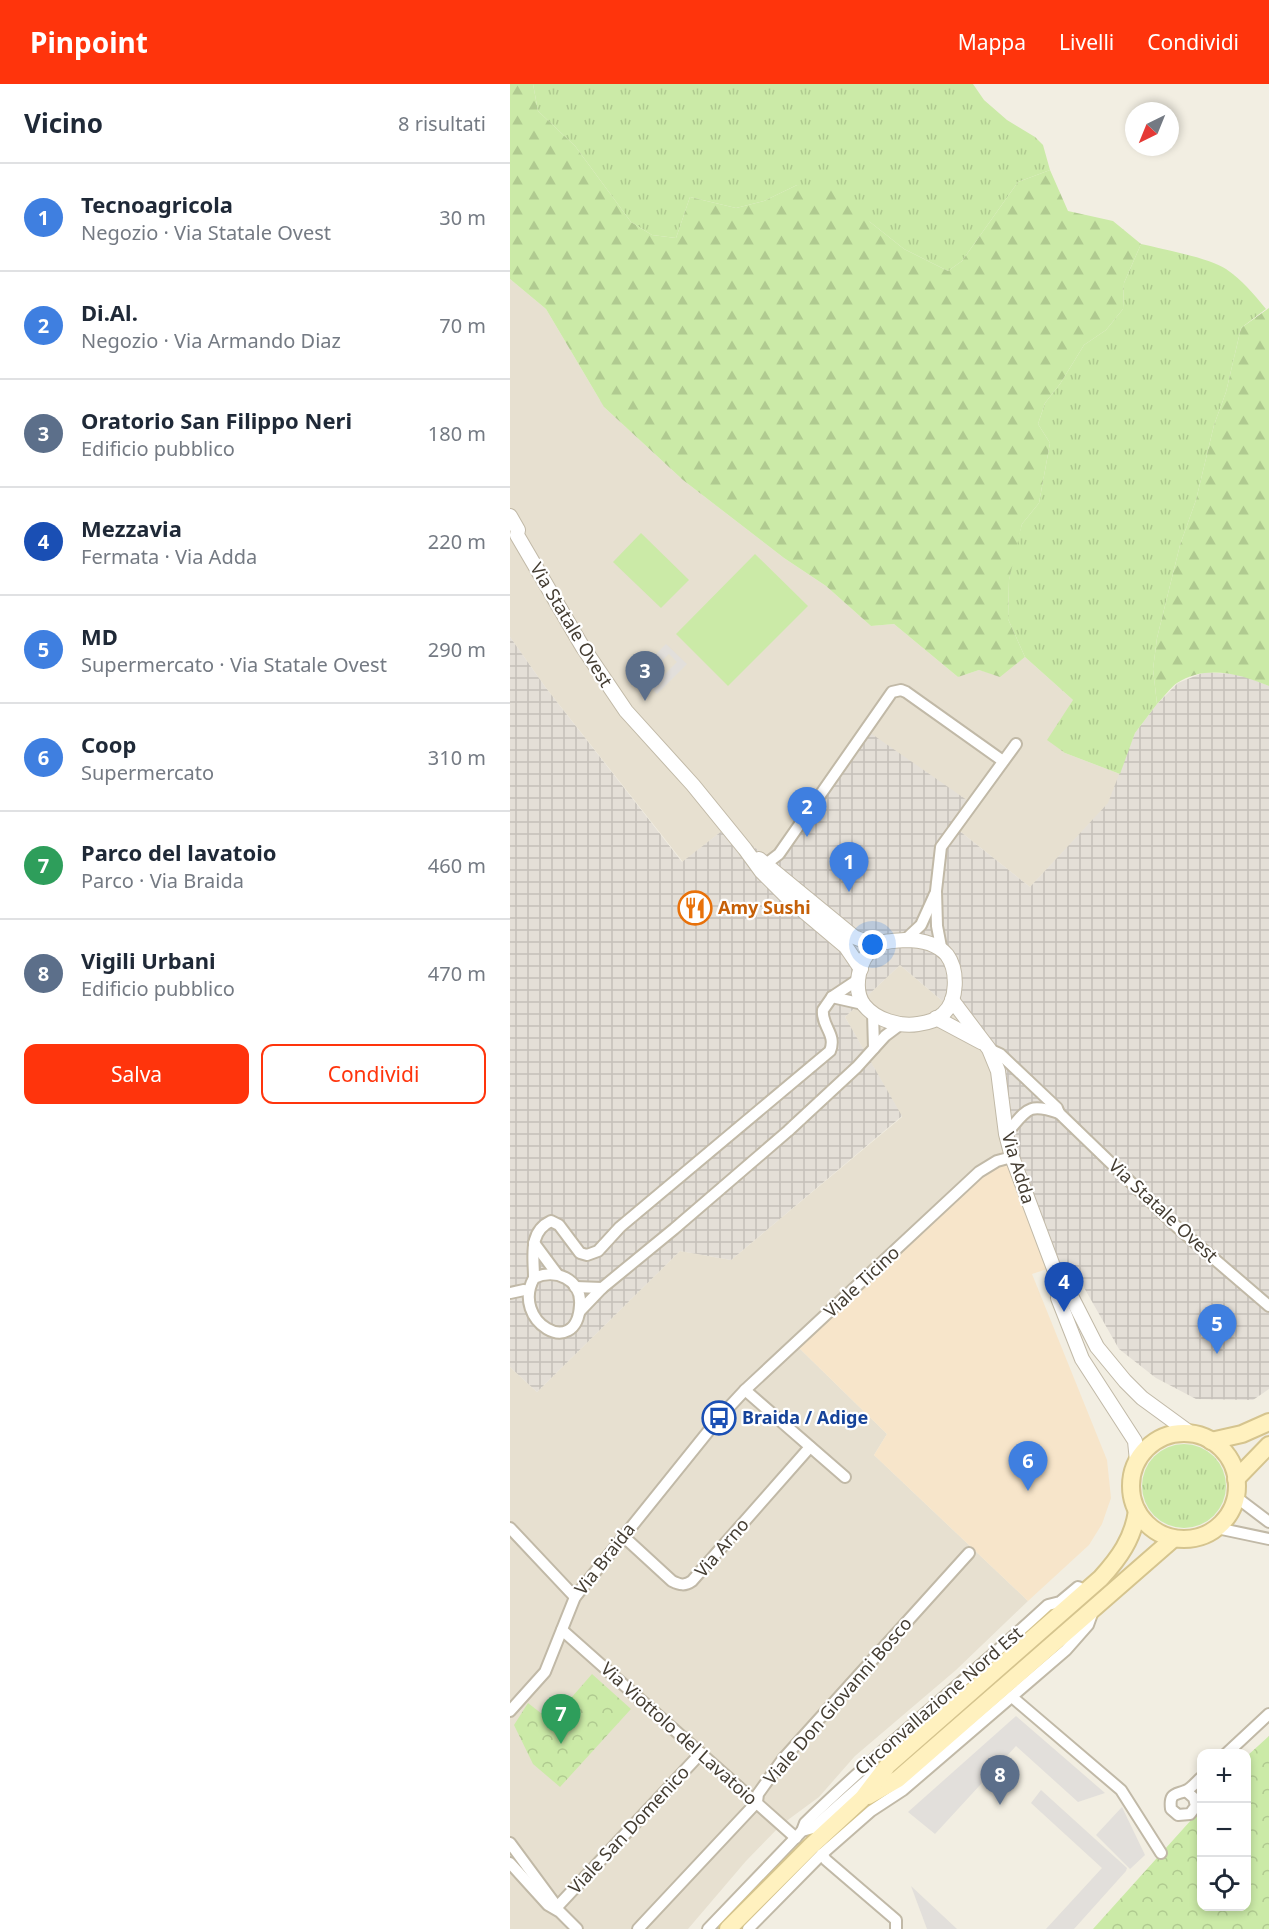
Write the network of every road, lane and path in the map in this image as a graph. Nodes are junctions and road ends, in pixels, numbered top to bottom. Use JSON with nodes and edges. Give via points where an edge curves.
{"nodes":[{"id":1,"x":510,"y":516,"type":"edge"},
{"id":2,"x":513,"y":532,"type":"edge"},
{"id":3,"x":1016,"y":744,"type":"dead end"},
{"id":4,"x":1003,"y":761,"type":"junction"},
{"id":5,"x":745,"y":849,"type":"junction"},
{"id":6,"x":766,"y":864,"type":"junction"},
{"id":7,"x":936,"y":891,"type":"junction"},
{"id":8,"x":905,"y":940,"type":"junction"},
{"id":9,"x":875,"y":945,"type":"junction"},
{"id":10,"x":942,"y":952,"type":"junction"},
{"id":11,"x":860,"y":974,"type":"junction"},
{"id":12,"x":832,"y":997,"type":"junction"},
{"id":13,"x":952,"y":1000,"type":"junction"},
{"id":14,"x":868,"y":1009,"type":"junction"},
{"id":15,"x":936,"y":1018,"type":"junction"},
{"id":16,"x":901,"y":1024,"type":"junction"},
{"id":17,"x":988,"y":1047,"type":"junction"},
{"id":18,"x":873,"y":1048,"type":"junction"},
{"id":19,"x":1059,"y":1113,"type":"junction"},
{"id":20,"x":1006,"y":1134,"type":"junction"},
{"id":21,"x":1012,"y":1157,"type":"junction"},
{"id":22,"x":534,"y":1243,"type":"junction"},
{"id":23,"x":557,"y":1274,"type":"junction"},
{"id":24,"x":534,"y":1278,"type":"junction"},
{"id":25,"x":575,"y":1287,"type":"junction"},
{"id":26,"x":602,"y":1288,"type":"junction"},
{"id":27,"x":524,"y":1290,"type":"junction"},
{"id":28,"x":1062,"y":1290,"type":"junction"},
{"id":29,"x":510,"y":1293,"type":"edge"},
{"id":30,"x":1269,"y":1306,"type":"edge"},
{"id":31,"x":579,"y":1312,"type":"junction"},
{"id":32,"x":745,"y":1390,"type":"junction"},
{"id":33,"x":719,"y":1418,"type":"joint"},
{"id":34,"x":1269,"y":1422,"type":"edge"},
{"id":35,"x":1191,"y":1433,"type":"junction"},
{"id":36,"x":1211,"y":1441,"type":"junction"},
{"id":37,"x":1269,"y":1445,"type":"edge"},
{"id":38,"x":810,"y":1447,"type":"junction"},
{"id":39,"x":1137,"y":1461,"type":"junction"},
{"id":40,"x":845,"y":1478,"type":"dead end"},
{"id":41,"x":1236,"y":1479,"type":"junction"},
{"id":42,"x":1236,"y":1497,"type":"junction"},
{"id":43,"x":1137,"y":1511,"type":"junction"},
{"id":44,"x":1269,"y":1522,"type":"edge"},
{"id":45,"x":510,"y":1528,"type":"edge"},
{"id":46,"x":1217,"y":1528,"type":"junction"},
{"id":47,"x":623,"y":1536,"type":"junction"},
{"id":48,"x":1173,"y":1539,"type":"junction"},
{"id":49,"x":1269,"y":1539,"type":"edge"},
{"id":50,"x":969,"y":1553,"type":"dead end"},
{"id":51,"x":1087,"y":1591,"type":"junction"},
{"id":52,"x":575,"y":1597,"type":"junction"},
{"id":53,"x":1094,"y":1608,"type":"junction"},
{"id":54,"x":562,"y":1630,"type":"junction"},
{"id":55,"x":1012,"y":1697,"type":"junction"},
{"id":56,"x":510,"y":1711,"type":"edge"},
{"id":57,"x":1269,"y":1714,"type":"edge"},
{"id":58,"x":1231,"y":1749,"type":"edge"},
{"id":59,"x":701,"y":1753,"type":"junction"},
{"id":60,"x":888,"y":1765,"type":"junction"},
{"id":61,"x":1197,"y":1781,"type":"edge"},
{"id":62,"x":1186,"y":1791,"type":"dead end"},
{"id":63,"x":757,"y":1802,"type":"junction"},
{"id":64,"x":866,"y":1805,"type":"junction"},
{"id":65,"x":799,"y":1835,"type":"junction"},
{"id":66,"x":510,"y":1843,"type":"edge"},
{"id":67,"x":1161,"y":1853,"type":"dead end"},
{"id":68,"x":822,"y":1854,"type":"junction"},
{"id":69,"x":510,"y":1863,"type":"edge"},
{"id":70,"x":559,"y":1910,"type":"junction"},
{"id":71,"x":577,"y":1929,"type":"edge"},
{"id":72,"x":638,"y":1929,"type":"edge"},
{"id":73,"x":708,"y":1929,"type":"edge"},
{"id":74,"x":728,"y":1929,"type":"edge"},
{"id":75,"x":748,"y":1929,"type":"edge"},
{"id":76,"x":896,"y":1929,"type":"edge"}],
"edges":[{"from":1,"to":2,"type":"street","name":"Via Statale Ovest","via":[[518,530]]},
{"from":2,"to":5,"type":"street","name":"Via Statale Ovest","via":[[612,692]]},
{"from":3,"to":4,"type":"street"},
{"from":4,"to":6,"type":"street","via":[[908,693],[892,692],[779,854]]},
{"from":4,"to":7,"type":"street","via":[[941,847]]},
{"from":5,"to":6,"type":"street","name":"Via Statale Ovest"},
{"from":5,"to":11,"type":"street","name":"Via Statale Ovest","via":[[761,872],[846,947]]},
{"from":6,"to":9,"type":"street","name":"Via Statale Ovest","via":[[854,937]]},
{"from":7,"to":8,"type":"street","via":[[921,925]]},
{"from":7,"to":10,"type":"street"},
{"from":8,"to":9,"type":"street"},
{"from":8,"to":10,"type":"street","via":[[919,940]]},
{"from":9,"to":11,"type":"street"},
{"from":10,"to":13,"type":"street","via":[[953,969]]},
{"from":11,"to":12,"type":"street"},
{"from":11,"to":14,"type":"street","name":"Via Statale Ovest","via":[[859,988]]},
{"from":12,"to":14,"type":"street"},
{"from":12,"to":22,"type":"street","via":[[822,1016],[832,1036],[831,1051],[620,1227],[598,1251],[591,1255],[580,1252],[559,1225],[551,1221],[541,1225]]},
{"from":13,"to":15,"type":"street","via":[[944,1014]]},
{"from":13,"to":17,"type":"street","name":"Via Statale Ovest"},
{"from":14,"to":16,"type":"street","via":[[886,1021]]},
{"from":14,"to":18,"type":"street"},
{"from":15,"to":16,"type":"street","via":[[916,1025]]},
{"from":15,"to":17,"type":"street","name":"Via Statale Ovest"},
{"from":16,"to":18,"type":"street"},
{"from":17,"to":19,"type":"street","name":"Via Statale Ovest","via":[[1000,1054]]},
{"from":17,"to":20,"type":"street","name":"Via Adda","via":[[998,1071]]},
{"from":18,"to":26,"type":"street","via":[[788,1131]]},
{"from":19,"to":20,"type":"street","via":[[1038,1106],[1029,1109]]},
{"from":19,"to":30,"type":"street","name":"Via Statale Ovest","via":[[1177,1227]]},
{"from":20,"to":21,"type":"street","name":"Via Adda"},
{"from":21,"to":28,"type":"street","name":"Via Adda"},
{"from":21,"to":32,"type":"street","name":"Viale Ticino","via":[[979,1172]]},
{"from":22,"to":23,"type":"street"},
{"from":22,"to":24,"type":"street"},
{"from":23,"to":24,"type":"street"},
{"from":23,"to":25,"type":"street"},
{"from":24,"to":27,"type":"street"},
{"from":25,"to":26,"type":"street"},
{"from":25,"to":31,"type":"street"},
{"from":26,"to":31,"type":"street"},
{"from":27,"to":29,"type":"street"},
{"from":27,"to":31,"type":"street","via":[[522,1312],[541,1332],[568,1327]]},
{"from":28,"to":35,"type":"street","via":[[1069,1292],[1097,1347],[1125,1381]]},
{"from":28,"to":39,"type":"street","via":[[1058,1298],[1082,1359],[1135,1441]]},
{"from":32,"to":33,"type":"street","name":"Viale Ticino"},
{"from":32,"to":38,"type":"street"},
{"from":33,"to":47,"type":"street","name":"Via Braida"},
{"from":34,"to":36,"type":"main road"},
{"from":35,"to":36,"type":"main road"},
{"from":35,"to":39,"type":"main road","via":[[1163,1437]]},
{"from":36,"to":41,"type":"main road","via":[[1228,1457]]},
{"from":37,"to":41,"type":"main road"},
{"from":38,"to":40,"type":"street"},
{"from":38,"to":47,"type":"street","name":"Via Arno","via":[[686,1585],[672,1581]]},
{"from":39,"to":43,"type":"main road","name":"Circonvallazione Nord Est","via":[[1130,1486]]},
{"from":41,"to":42,"type":"main road"},
{"from":42,"to":44,"type":"street"},
{"from":42,"to":46,"type":"main road"},
{"from":43,"to":48,"type":"main road","via":[[1152,1529]]},
{"from":43,"to":51,"type":"main road","name":"Circonvallazione Nord Est","via":[[1135,1526],[1121,1555]]},
{"from":45,"to":52,"type":"street"},
{"from":46,"to":48,"type":"main road","via":[[1196,1538]]},
{"from":46,"to":49,"type":"street"},
{"from":47,"to":52,"type":"street","name":"Via Braida"},
{"from":48,"to":53,"type":"main road","name":"Circonvallazione Nord Est"},
{"from":50,"to":63,"type":"street","name":"Viale Don Giovanni Bosco","via":[[783,1758],[758,1794]]},
{"from":51,"to":60,"type":"main road","name":"Circonvallazione Nord Est"},
{"from":51,"to":65,"type":"street","name":"Circonvallazione Nord Est","via":[[1078,1587],[1060,1602],[1048,1605],[848,1779],[804,1823]]},
{"from":52,"to":54,"type":"street","name":"Via Braida"},
{"from":53,"to":55,"type":"street","name":"Circonvallazione Nord Est","via":[[1088,1625],[1066,1650]]},
{"from":53,"to":64,"type":"main road","name":"Circonvallazione Nord Est"},
{"from":54,"to":56,"type":"street","name":"Via Braida","via":[[546,1671]]},
{"from":54,"to":59,"type":"street","name":"Via Viottolo del Lavatoio"},
{"from":55,"to":64,"type":"street","name":"Circonvallazione Nord Est","via":[[903,1791]]},
{"from":55,"to":67,"type":"street","via":[[1121,1790]]},
{"from":57,"to":58,"type":"street"},
{"from":59,"to":63,"type":"street","name":"Via Viottolo del Lavatoio"},
{"from":59,"to":70,"type":"street","name":"Viale San Domenico"},
{"from":60,"to":64,"type":"main road","name":"Circonvallazione Nord Est"},
{"from":60,"to":65,"type":"street","name":"Circonvallazione Nord Est","via":[[884,1764],[813,1828]]},
{"from":61,"to":62,"type":"street"},
{"from":63,"to":65,"type":"street","name":"Via Viottolo del Lavatoio"},
{"from":63,"to":72,"type":"street","name":"Viale Don Giovanni Bosco"},
{"from":64,"to":68,"type":"street"},
{"from":64,"to":74,"type":"main road","name":"Circonvallazione Nord Est","via":[[811,1846]]},
{"from":65,"to":73,"type":"street","name":"Circonvallazione Nord Est"},
{"from":66,"to":70,"type":"street"},
{"from":68,"to":75,"type":"street"},
{"from":68,"to":76,"type":"street","via":[[896,1920]]},
{"from":69,"to":70,"type":"street","via":[[548,1905]]},
{"from":70,"to":71,"type":"street"}]}
